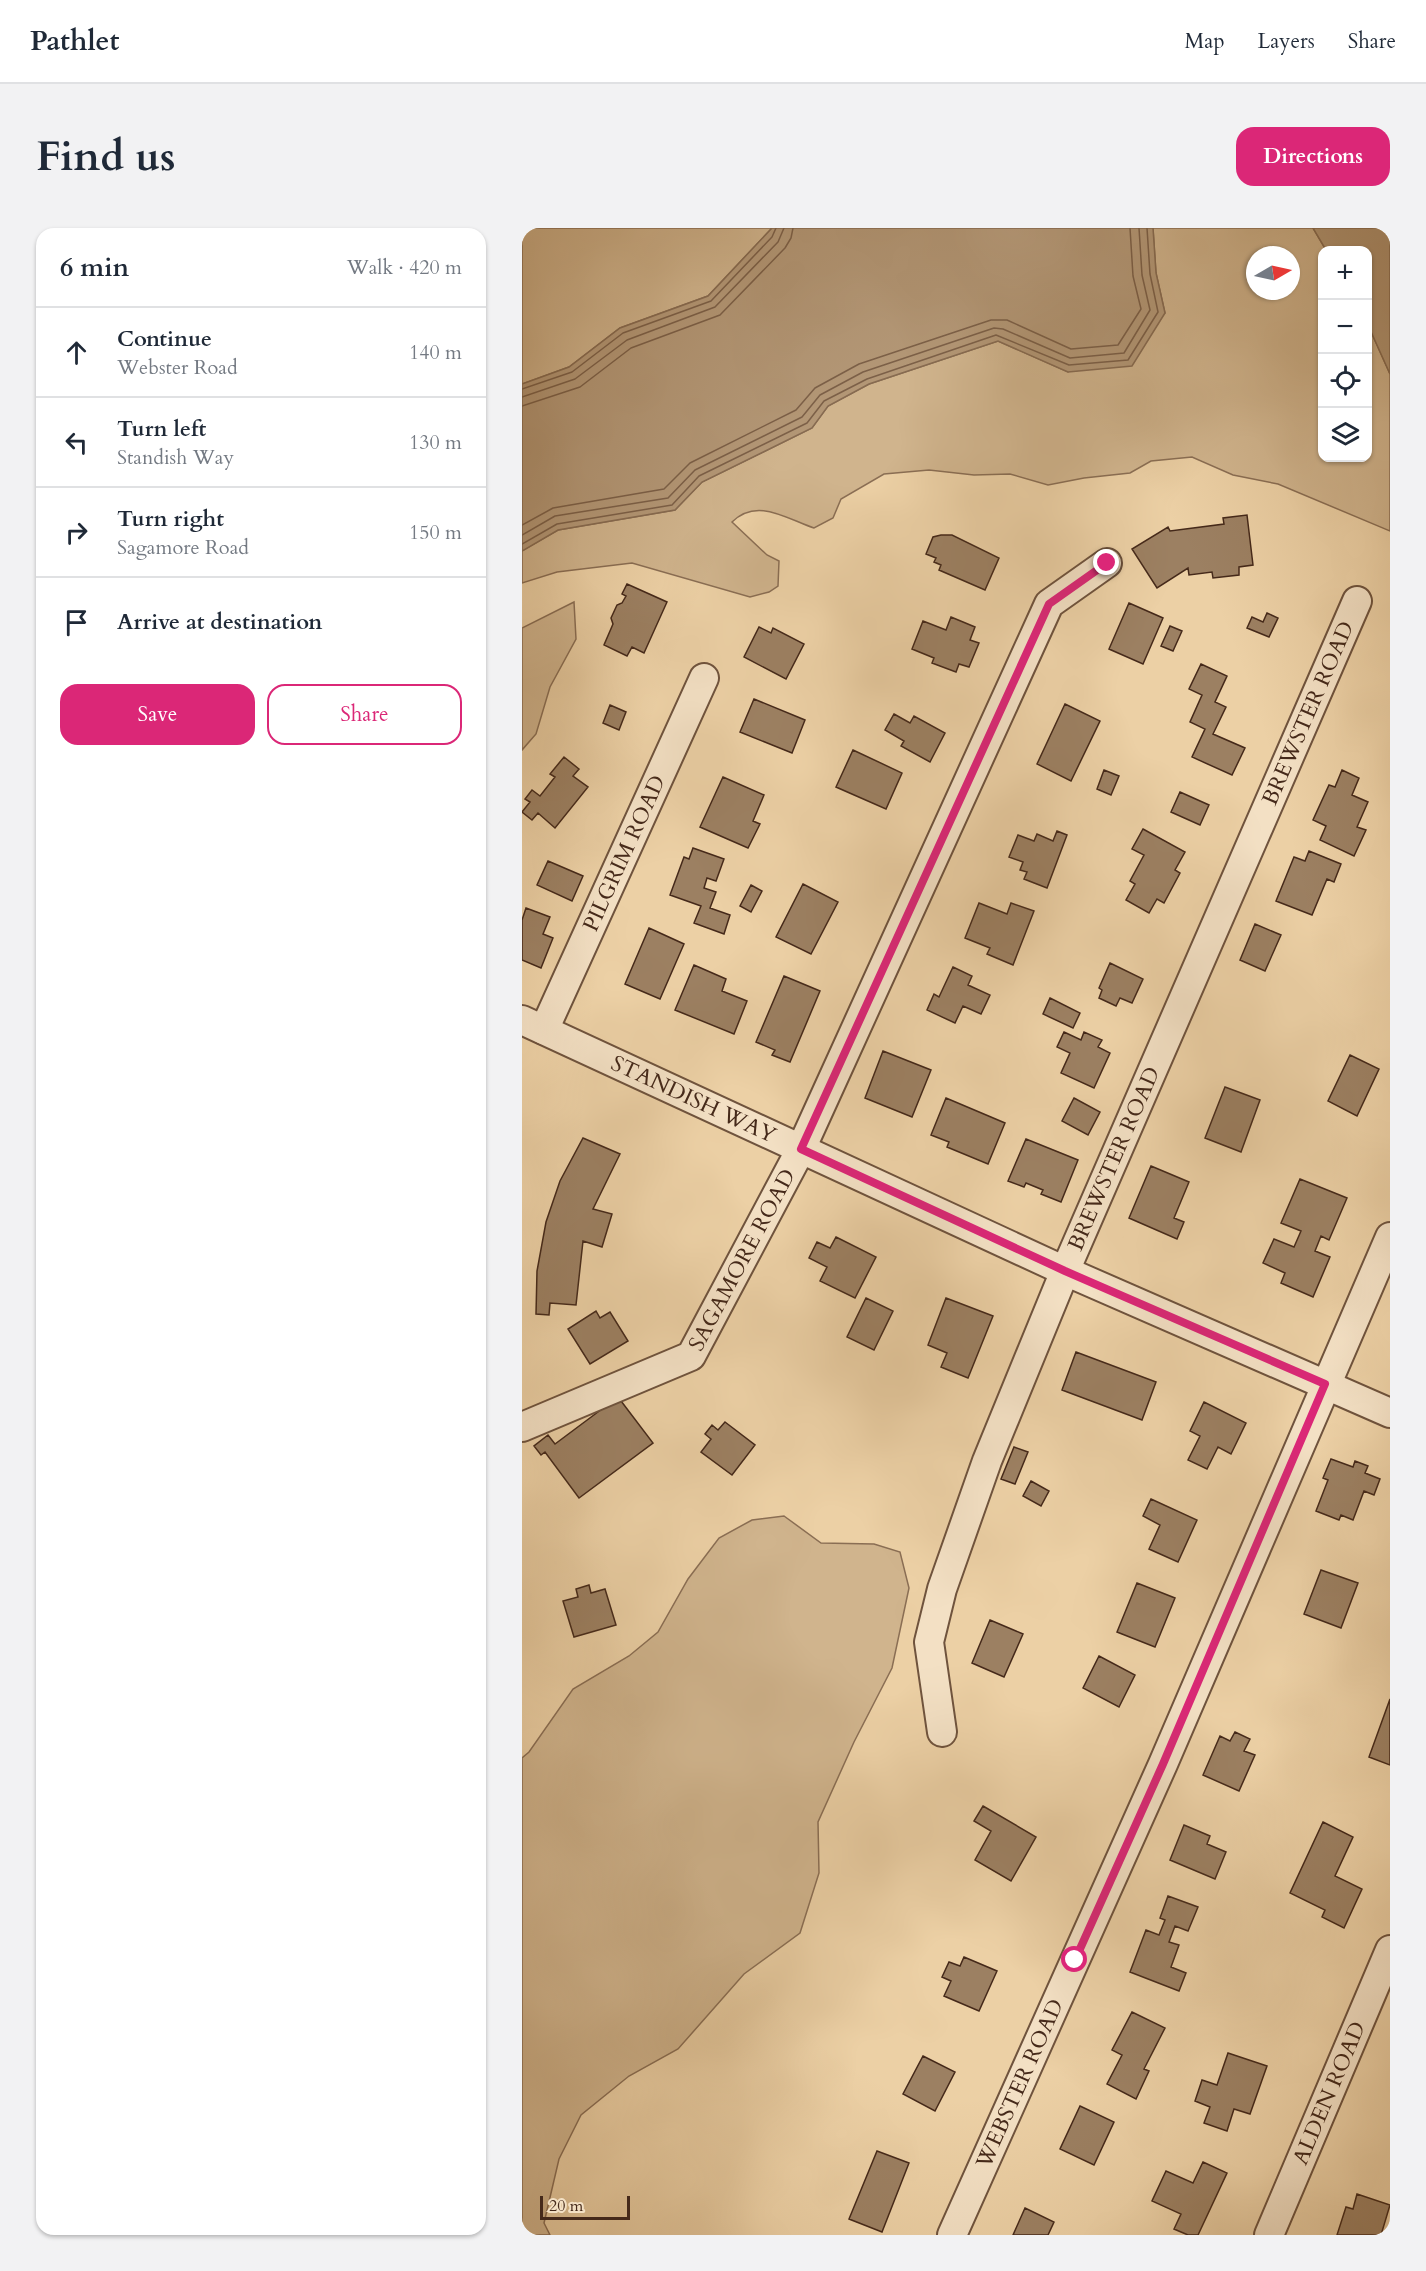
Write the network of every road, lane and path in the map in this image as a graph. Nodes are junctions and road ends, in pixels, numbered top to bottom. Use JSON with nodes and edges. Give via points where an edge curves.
{"nodes":[{"id":1,"x":1107,"y":563,"type":"dead end"},
{"id":2,"x":1357,"y":601,"type":"dead end"},
{"id":3,"x":704,"y":678,"type":"dead end"},
{"id":4,"x":533,"y":1025,"type":"edge"},
{"id":5,"x":801,"y":1149,"type":"junction"},
{"id":6,"x":1390,"y":1237,"type":"edge"},
{"id":7,"x":1065,"y":1271,"type":"junction"},
{"id":8,"x":1325,"y":1384,"type":"junction"},
{"id":9,"x":1390,"y":1413,"type":"edge"},
{"id":10,"x":522,"y":1427,"type":"edge"},
{"id":11,"x":942,"y":1732,"type":"dead end"},
{"id":12,"x":1390,"y":1950,"type":"edge"},
{"id":13,"x":952,"y":2235,"type":"edge"},
{"id":14,"x":1269,"y":2235,"type":"edge"}],
"edges":[{"from":1,"to":5,"type":"street","name":"SAGAMORE ROAD","via":[[1049,604]]},
{"from":2,"to":7,"type":"street","name":"BREWSTER ROAD"},
{"from":3,"to":4,"type":"street","name":"PILGRIM ROAD"},
{"from":4,"to":5,"type":"street","name":"STANDISH WAY"},
{"from":5,"to":7,"type":"street","name":"STANDISH WAY"},
{"from":5,"to":10,"type":"street","name":"SAGAMORE ROAD","via":[[691,1356]]},
{"from":6,"to":8,"type":"street","name":"WEBSTER ROAD"},
{"from":7,"to":8,"type":"street","name":"STANDISH WAY"},
{"from":7,"to":11,"type":"street","name":"BREWSTER ROAD","via":[[987,1461],[942,1589],[929,1642]]},
{"from":8,"to":9,"type":"street","name":"STANDISH WAY"},
{"from":8,"to":13,"type":"street","name":"WEBSTER ROAD","via":[[1163,1764]]},
{"from":12,"to":14,"type":"street","name":"ALDEN ROAD"}]}
